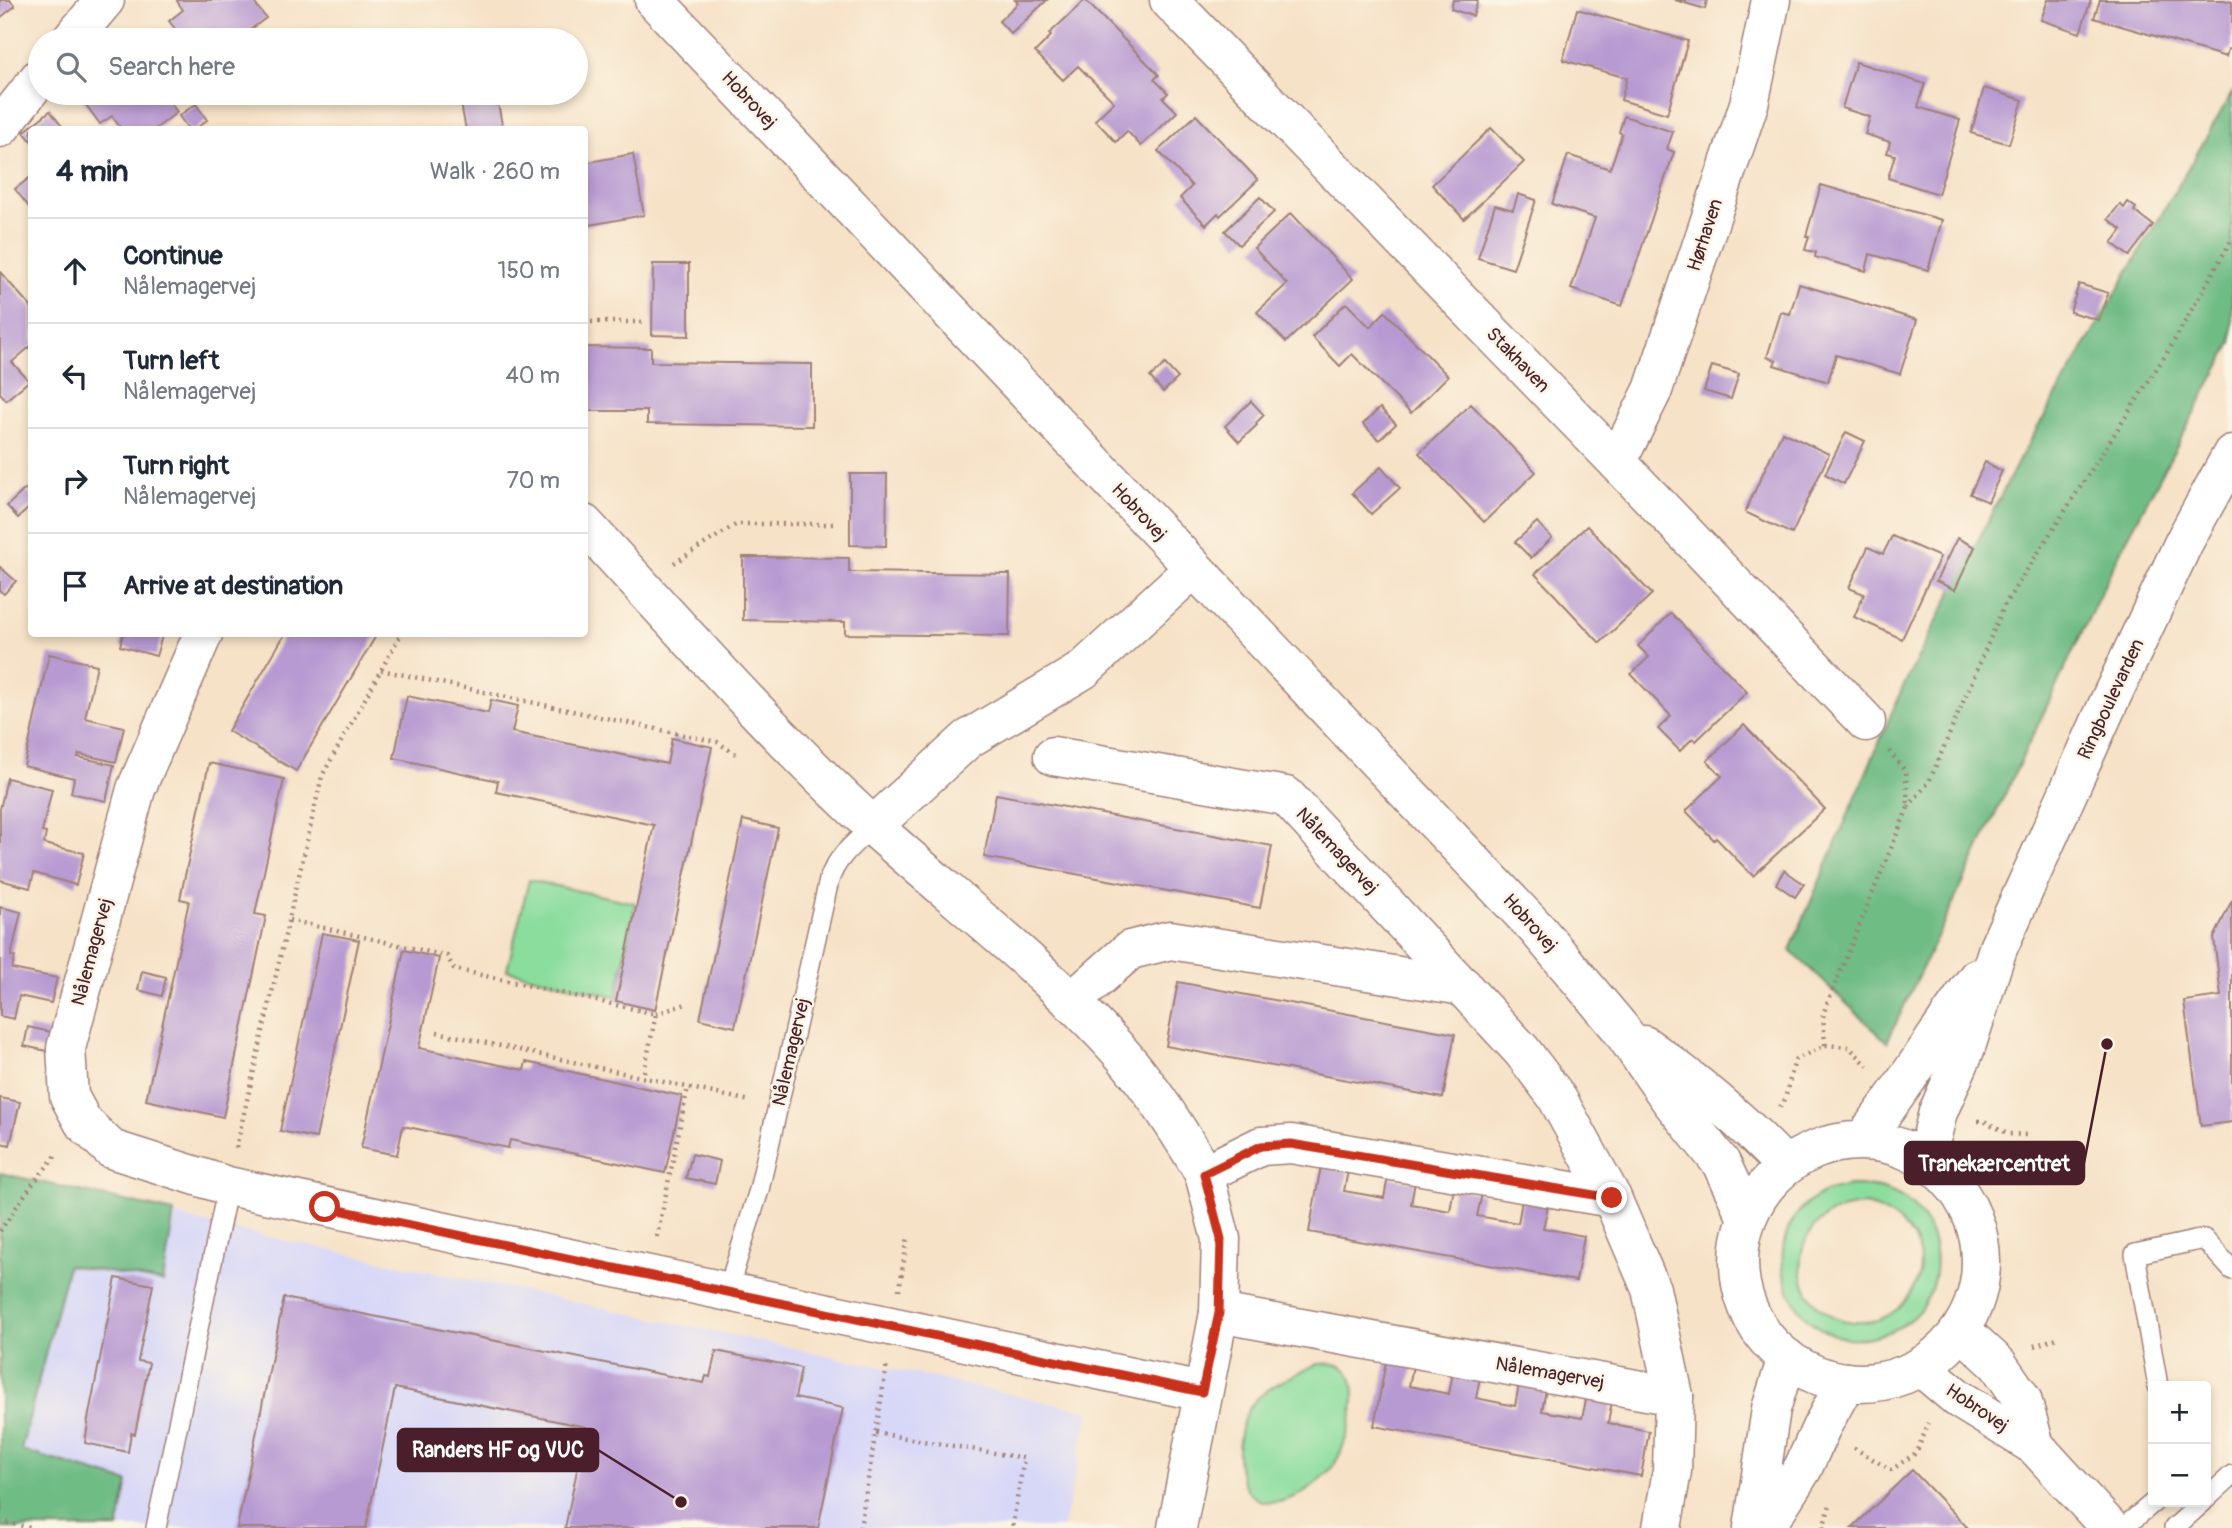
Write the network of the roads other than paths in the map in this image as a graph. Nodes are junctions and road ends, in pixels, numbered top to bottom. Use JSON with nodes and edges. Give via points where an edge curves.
{"nodes":[{"id":1,"x":105,"y":0,"type":"edge"},
{"id":2,"x":654,"y":0,"type":"edge"},
{"id":3,"x":1169,"y":0,"type":"edge"},
{"id":4,"x":1772,"y":0,"type":"edge"},
{"id":5,"x":81,"y":28,"type":"edge"},
{"id":6,"x":28,"y":92,"type":"edge"},
{"id":7,"x":0,"y":128,"type":"edge"},
{"id":8,"x":2232,"y":454,"type":"edge"},
{"id":9,"x":1617,"y":462,"type":"junction"},
{"id":10,"x":588,"y":528,"type":"edge"},
{"id":11,"x":1193,"y":569,"type":"junction"},
{"id":12,"x":202,"y":637,"type":"edge"},
{"id":13,"x":1866,"y":722,"type":"road end"},
{"id":14,"x":1053,"y":756,"type":"dead end"},
{"id":15,"x":873,"y":826,"type":"junction"},
{"id":16,"x":1998,"y":948,"type":"junction"},
{"id":17,"x":1463,"y":986,"type":"junction"},
{"id":18,"x":1070,"y":1002,"type":"junction"},
{"id":19,"x":1620,"y":1028,"type":"junction"},
{"id":20,"x":1863,"y":1140,"type":"junction"},
{"id":21,"x":1926,"y":1160,"type":"junction"},
{"id":22,"x":1786,"y":1166,"type":"junction"},
{"id":23,"x":1204,"y":1174,"type":"junction"},
{"id":24,"x":228,"y":1186,"type":"junction"},
{"id":25,"x":1612,"y":1198,"type":"junction"},
{"id":26,"x":1747,"y":1218,"type":"junction"},
{"id":27,"x":2232,"y":1270,"type":"edge"},
{"id":28,"x":730,"y":1292,"type":"junction"},
{"id":29,"x":1219,"y":1313,"type":"junction"},
{"id":30,"x":1961,"y":1330,"type":"junction"},
{"id":31,"x":1787,"y":1358,"type":"junction"},
{"id":32,"x":1920,"y":1367,"type":"junction"},
{"id":33,"x":2157,"y":1381,"type":"edge"},
{"id":34,"x":1846,"y":1382,"type":"junction"},
{"id":35,"x":1202,"y":1392,"type":"junction"},
{"id":36,"x":1674,"y":1396,"type":"junction"},
{"id":37,"x":2035,"y":1446,"type":"junction"},
{"id":38,"x":2232,"y":1475,"type":"edge"},
{"id":39,"x":2211,"y":1494,"type":"edge"},
{"id":40,"x":2148,"y":1507,"type":"edge"},
{"id":41,"x":2196,"y":1507,"type":"edge"},
{"id":42,"x":156,"y":1528,"type":"edge"},
{"id":43,"x":1177,"y":1528,"type":"edge"},
{"id":44,"x":1662,"y":1528,"type":"edge"},
{"id":45,"x":1753,"y":1528,"type":"edge"},
{"id":46,"x":1765,"y":1528,"type":"edge"},
{"id":47,"x":2110,"y":1528,"type":"edge"},
{"id":48,"x":2123,"y":1528,"type":"edge"},
{"id":49,"x":2174,"y":1528,"type":"edge"}],
"edges":[{"from":1,"to":5,"type":"street"},
{"from":2,"to":11,"type":"street","name":"Hobrovej"},
{"from":3,"to":9,"type":"street","name":"Stakhaven"},
{"from":4,"to":9,"type":"street","name":"Hørhaven","via":[[1749,104],[1667,351]]},
{"from":6,"to":7,"type":"street"},
{"from":8,"to":16,"type":"street","name":"Ringboulevarden","via":[[2178,555]]},
{"from":9,"to":13,"type":"street","name":"Stakhaven"},
{"from":10,"to":15,"type":"street","via":[[774,728]]},
{"from":11,"to":15,"type":"street","name":"Nålemagervej","via":[[1083,670],[968,739]]},
{"from":11,"to":19,"type":"street","name":"Hobrovej","via":[[1537,929]]},
{"from":12,"to":24,"type":"street","name":"Nålemagervej","via":[[136,789],[66,1048],[69,1096],[83,1122],[111,1149]]},
{"from":14,"to":17,"type":"street","name":"Nålemagervej","via":[[1286,796]]},
{"from":15,"to":18,"type":"street"},
{"from":15,"to":28,"type":"lane","name":"Nålemagervej","via":[[841,854],[828,880],[759,1190]]},
{"from":16,"to":20,"type":"street","name":"Ringboulevarden"},
{"from":16,"to":21,"type":"street","name":"Ringboulevarden","via":[[1965,1050],[1938,1112]]},
{"from":17,"to":18,"type":"street","via":[[1171,940],[1130,950]]},
{"from":17,"to":25,"type":"street","name":"Nålemagervej","via":[[1556,1096]]},
{"from":18,"to":23,"type":"street","via":[[1114,1046],[1166,1110]]},
{"from":19,"to":22,"type":"street","name":"Hobrovej","via":[[1695,1082]]},
{"from":19,"to":26,"type":"street","name":"Hobrovej","via":[[1721,1163]]},
{"from":20,"to":21,"type":"street","via":[[1896,1146]]},
{"from":20,"to":22,"type":"street","via":[[1822,1146]]},
{"from":21,"to":30,"type":"street","via":[[1954,1185],[1974,1219],[1981,1256],[1977,1294]]},
{"from":22,"to":26,"type":"street","via":[[1763,1189]]},
{"from":23,"to":25,"type":"street","via":[[1261,1146],[1291,1144]]},
{"from":23,"to":29,"type":"street","via":[[1221,1239]]},
{"from":24,"to":28,"type":"street","name":"Nålemagervej"},
{"from":24,"to":42,"type":"lane"},
{"from":25,"to":36,"type":"street","name":"Nålemagervej","via":[[1651,1289]]},
{"from":26,"to":31,"type":"street","via":[[1739,1248],[1748,1310]]},
{"from":27,"to":33,"type":"lane","via":[[2204,1239],[2135,1254]]},
{"from":28,"to":35,"type":"street","name":"Nålemagervej"},
{"from":29,"to":35,"type":"street"},
{"from":29,"to":36,"type":"street","name":"Nålemagervej"},
{"from":30,"to":32,"type":"street"},
{"from":30,"to":37,"type":"street","name":"Hobrovej","via":[[1998,1364],[2022,1399]]},
{"from":31,"to":34,"type":"street","via":[[1815,1374]]},
{"from":31,"to":45,"type":"street","via":[[1771,1409]]},
{"from":32,"to":34,"type":"street","via":[[1897,1377]]},
{"from":32,"to":37,"type":"street","name":"Hobrovej","via":[[1959,1399]]},
{"from":34,"to":46,"type":"street","via":[[1803,1468]]},
{"from":35,"to":43,"type":"street"},
{"from":36,"to":44,"type":"street","name":"Nålemagervej","via":[[1672,1471]]},
{"from":37,"to":47,"type":"street","name":"Hobrovej"},
{"from":38,"to":39,"type":"lane"},
{"from":40,"to":48,"type":"lane"},
{"from":41,"to":49,"type":"lane"}]}
